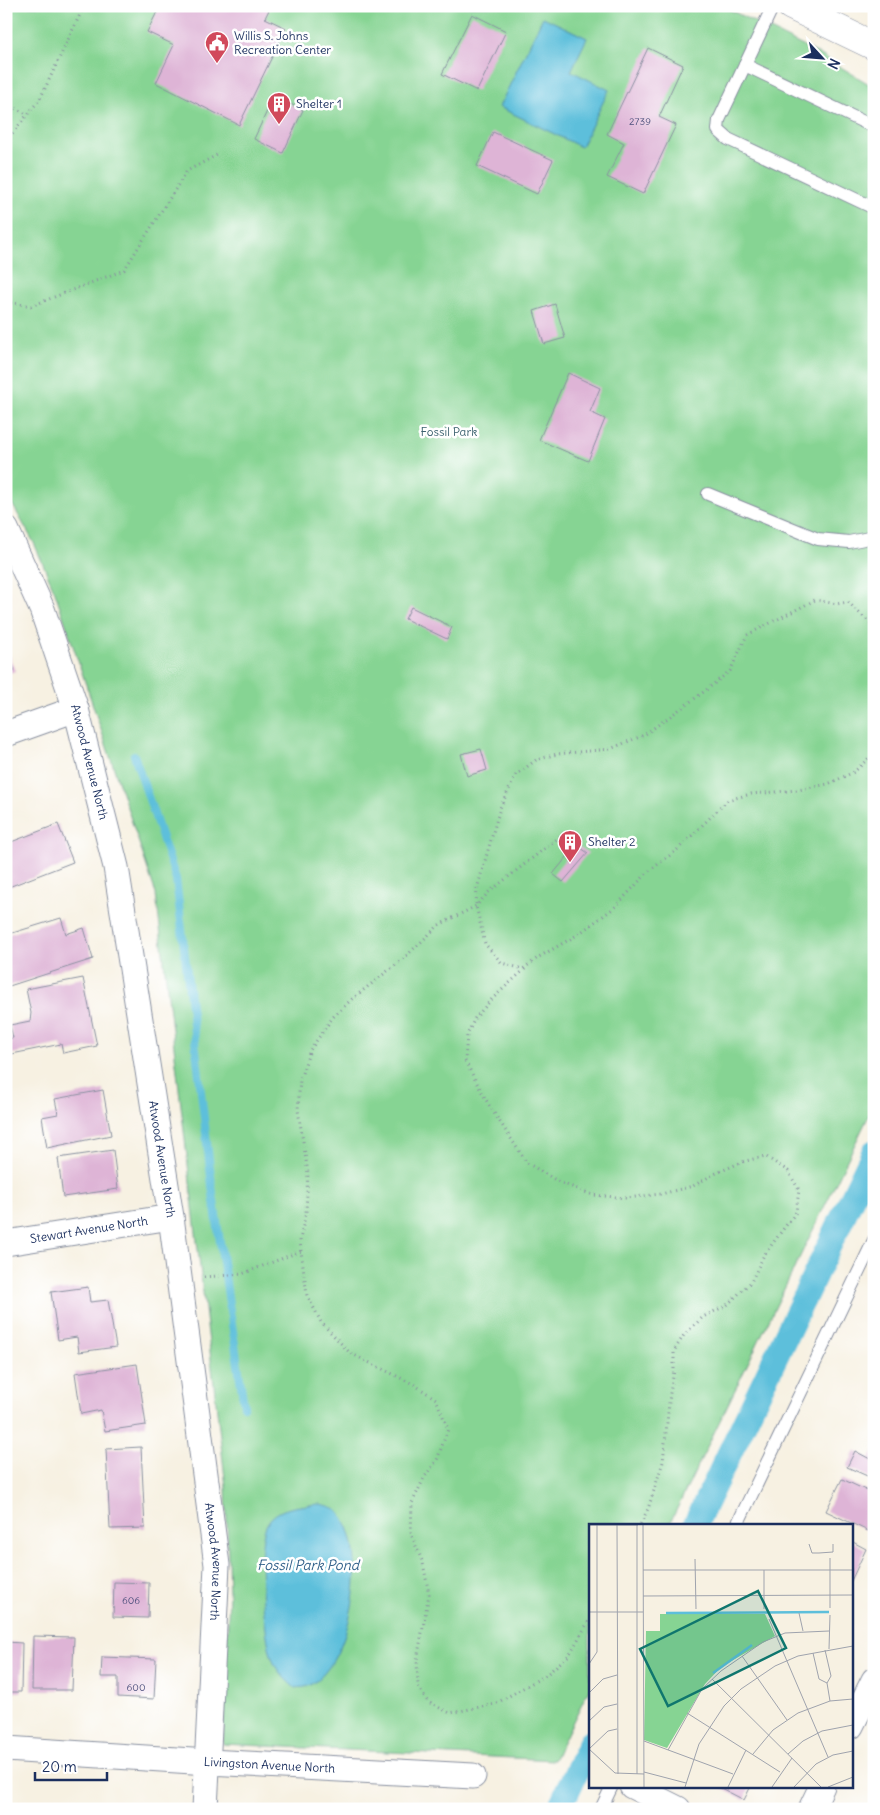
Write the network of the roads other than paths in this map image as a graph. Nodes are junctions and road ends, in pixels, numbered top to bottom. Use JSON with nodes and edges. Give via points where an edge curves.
{"nodes":[{"id":1,"x":773,"y":6,"type":"edge"},
{"id":2,"x":791,"y":6,"type":"edge"},
{"id":3,"x":874,"y":46,"type":"edge"},
{"id":4,"x":746,"y":65,"type":"junction"},
{"id":5,"x":874,"y":127,"type":"edge"},
{"id":6,"x":874,"y":208,"type":"edge"},
{"id":7,"x":708,"y":494,"type":"dead end"},
{"id":8,"x":6,"y":529,"type":"edge"},
{"id":9,"x":874,"y":537,"type":"edge"},
{"id":10,"x":12,"y":554,"type":"edge"},
{"id":11,"x":76,"y":709,"type":"junction"},
{"id":12,"x":6,"y":734,"type":"edge"},
{"id":13,"x":171,"y":1216,"type":"junction"},
{"id":14,"x":874,"y":1240,"type":"edge"},
{"id":15,"x":6,"y":1243,"type":"edge"},
{"id":16,"x":737,"y":1524,"type":"edge"},
{"id":17,"x":874,"y":1680,"type":"edge"},
{"id":18,"x":852,"y":1724,"type":"edge"},
{"id":19,"x":6,"y":1750,"type":"edge"},
{"id":20,"x":208,"y":1762,"type":"junction"},
{"id":21,"x":473,"y":1776,"type":"dead end"},
{"id":22,"x":611,"y":1788,"type":"edge"},
{"id":23,"x":636,"y":1788,"type":"edge"},
{"id":24,"x":821,"y":1788,"type":"edge"},
{"id":25,"x":205,"y":1809,"type":"edge"},
{"id":26,"x":601,"y":1809,"type":"edge"},
{"id":27,"x":678,"y":1809,"type":"edge"},
{"id":28,"x":811,"y":1809,"type":"edge"}],
"edges":[{"from":1,"to":4,"type":"lane"},
{"from":2,"to":3,"type":"main road"},
{"from":4,"to":5,"type":"lane"},
{"from":4,"to":6,"type":"lane","via":[[719,120],[718,130],[728,139]]},
{"from":7,"to":9,"type":"lane","via":[[818,539],[849,542]]},
{"from":8,"to":10,"type":"street","name":"Atwood Avenue North"},
{"from":10,"to":11,"type":"street","name":"Atwood Avenue North","via":[[42,609]]},
{"from":11,"to":12,"type":"street"},
{"from":11,"to":13,"type":"street","name":"Atwood Avenue North","via":[[116,867]]},
{"from":13,"to":15,"type":"street","name":"Stewart Avenue North"},
{"from":13,"to":20,"type":"street","name":"Atwood Avenue North","via":[[217,1565]]},
{"from":14,"to":16,"type":"lane"},
{"from":17,"to":18,"type":"street"},
{"from":19,"to":20,"type":"street","name":"Livingston Avenue North"},
{"from":20,"to":21,"type":"street","name":"Livingston Avenue North"},
{"from":20,"to":25,"type":"street","name":"Atwood Avenue North"},
{"from":22,"to":26,"type":"lane"},
{"from":23,"to":27,"type":"street"},
{"from":24,"to":28,"type":"street"}]}
